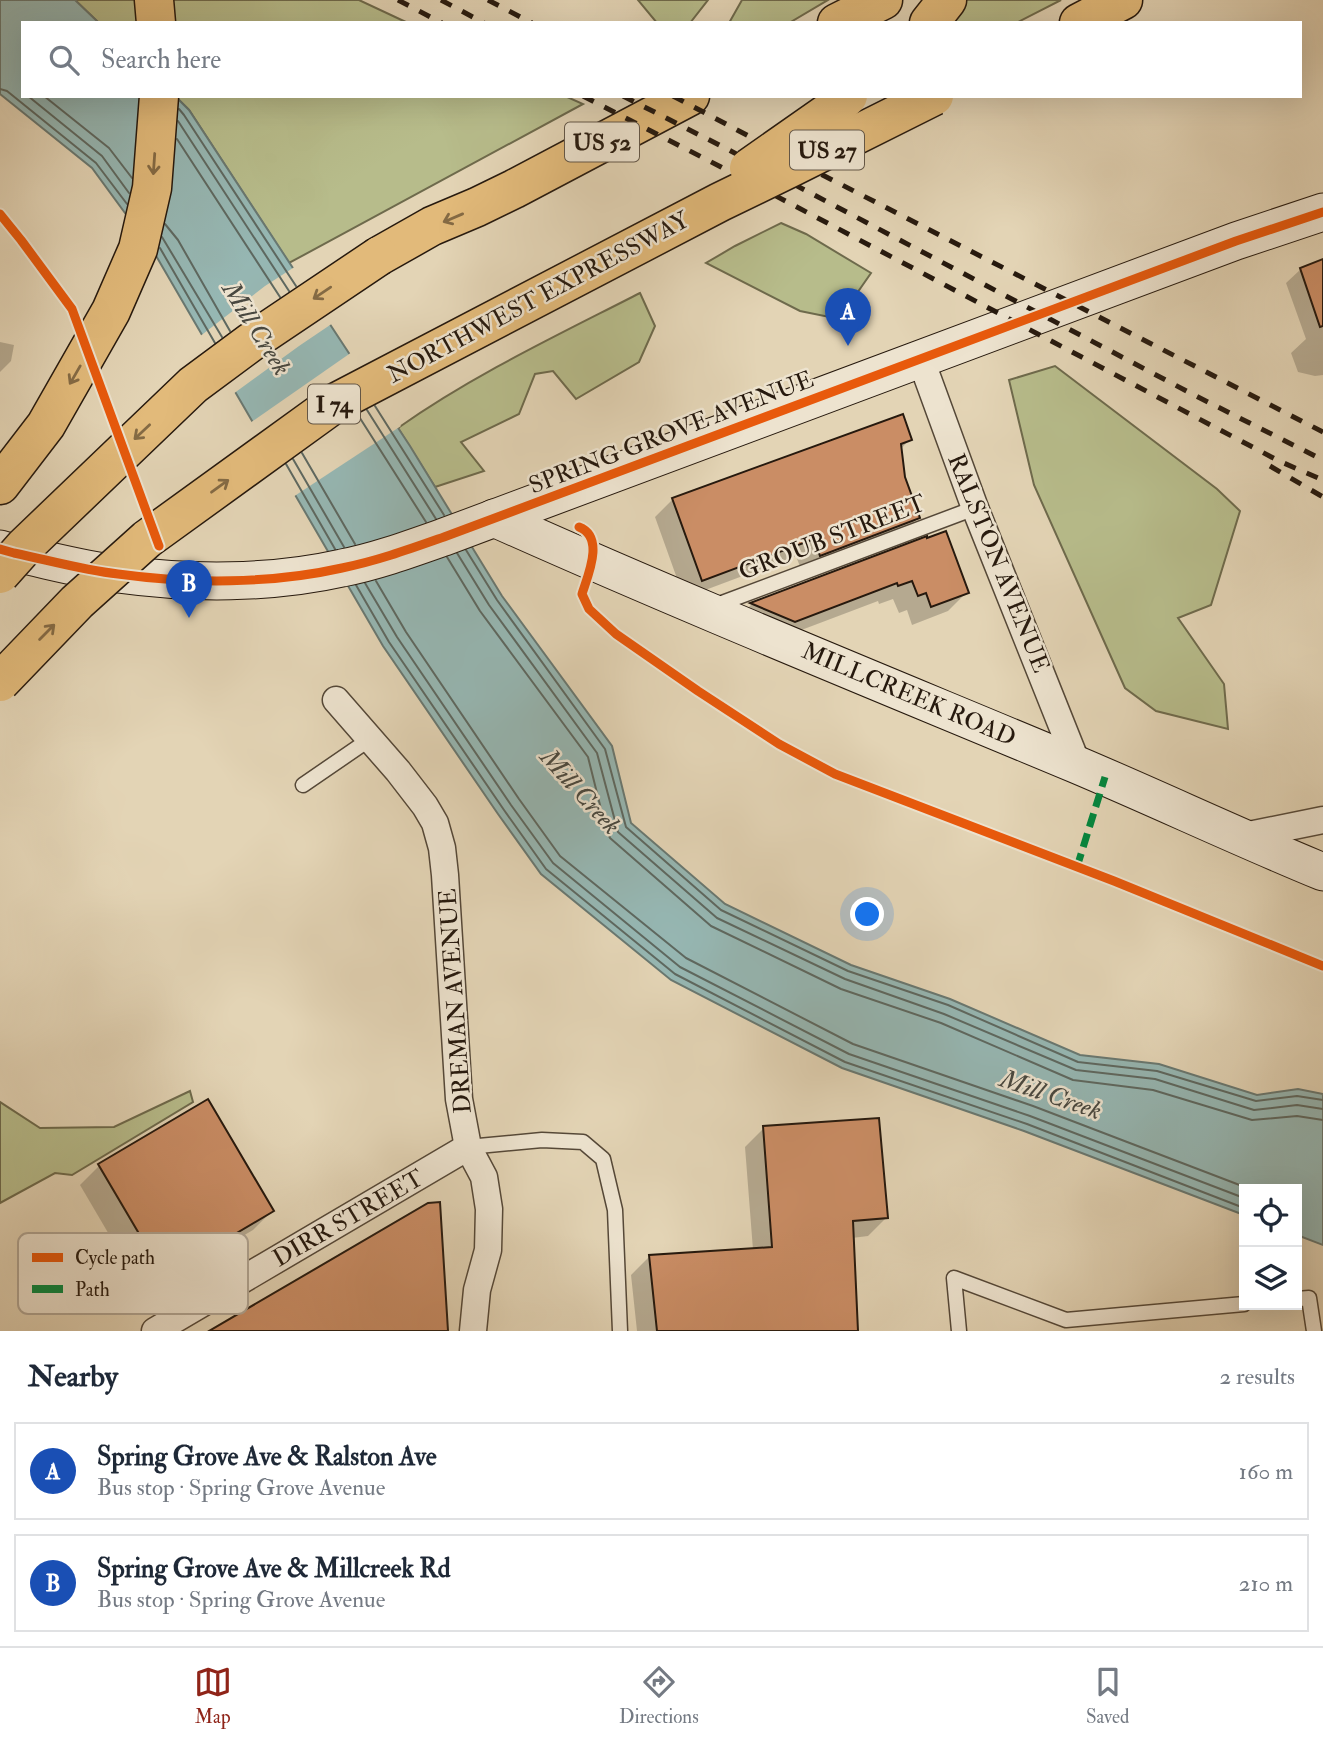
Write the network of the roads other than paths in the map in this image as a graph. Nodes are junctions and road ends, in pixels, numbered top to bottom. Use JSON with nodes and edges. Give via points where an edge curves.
{"nodes":[{"id":1,"x":154,"y":0,"type":"edge"},
{"id":2,"x":883,"y":0,"type":"edge"},
{"id":3,"x":947,"y":0,"type":"edge"},
{"id":4,"x":1123,"y":0,"type":"edge"},
{"id":5,"x":156,"y":21,"type":"edge"},
{"id":6,"x":841,"y":21,"type":"edge"},
{"id":7,"x":931,"y":21,"type":"edge"},
{"id":8,"x":1083,"y":21,"type":"edge"},
{"id":9,"x":159,"y":98,"type":"edge"},
{"id":10,"x":686,"y":98,"type":"edge"},
{"id":11,"x":846,"y":98,"type":"edge"},
{"id":12,"x":930,"y":98,"type":"edge"},
{"id":13,"x":720,"y":202,"type":"junction"},
{"id":14,"x":1323,"y":212,"type":"edge"},
{"id":15,"x":921,"y":360,"type":"junction"},
{"id":16,"x":0,"y":485,"type":"edge"},
{"id":17,"x":975,"y":508,"type":"junction"},
{"id":18,"x":494,"y":518,"type":"junction"},
{"id":19,"x":5,"y":559,"type":"edge"},
{"id":20,"x":705,"y":609,"type":"junction"},
{"id":21,"x":0,"y":682,"type":"edge"},
{"id":22,"x":336,"y":700,"type":"dead end"},
{"id":23,"x":370,"y":739,"type":"junction"},
{"id":24,"x":1078,"y":766,"type":"junction"},
{"id":25,"x":303,"y":785,"type":"dead end"},
{"id":26,"x":1323,"y":821,"type":"edge"},
{"id":27,"x":1238,"y":837,"type":"junction"},
{"id":28,"x":1323,"y":872,"type":"edge"},
{"id":29,"x":468,"y":1147,"type":"junction"},
{"id":30,"x":248,"y":1276,"type":"edge"},
{"id":31,"x":1302,"y":1299,"type":"edge"},
{"id":32,"x":1239,"y":1304,"type":"edge"},
{"id":33,"x":184,"y":1314,"type":"edge"},
{"id":34,"x":155,"y":1331,"type":"edge"},
{"id":35,"x":473,"y":1331,"type":"edge"},
{"id":36,"x":620,"y":1331,"type":"edge"},
{"id":37,"x":959,"y":1331,"type":"edge"},
{"id":38,"x":1314,"y":1331,"type":"edge"}],
"edges":[{"from":1,"to":5,"type":"highway"},
{"from":2,"to":6,"type":"highway"},
{"from":3,"to":7,"type":"highway"},
{"from":4,"to":8,"type":"highway"},
{"from":9,"to":16,"type":"highway","one_way":true,"via":[[152,188],[138,249],[111,311],[46,425]]},
{"from":10,"to":19,"type":"highway","number":"US 52","one_way":true,"bridge":true,"via":[[432,226],[251,342],[193,385]]},
{"from":11,"to":13,"type":"highway","bridge":true,"via":[[750,167]]},
{"from":12,"to":13,"type":"highway","number":"US 27","bridge":true},
{"from":21,"to":13,"type":"highway","name":"NORTHWEST EXPRESSWAY","number":"I 74","one_way":true,"bridge":true,"via":[[147,538],[335,403]]},
{"from":14,"to":15,"type":"main road","name":"SPRING GROVE AVENUE"},
{"from":15,"to":17,"type":"street","name":"RALSTON AVENUE"},
{"from":15,"to":18,"type":"main road","name":"SPRING GROVE AVENUE"},
{"from":17,"to":20,"type":"lane","name":"GROUB STREET"},
{"from":17,"to":24,"type":"street","name":"RALSTON AVENUE"},
{"from":18,"to":19,"type":"main road","name":"SPRING GROVE AVENUE","via":[[374,561],[301,575],[172,579]]},
{"from":18,"to":20,"type":"main road","name":"MILLCREEK ROAD"},
{"from":20,"to":24,"type":"main road","name":"MILLCREEK ROAD"},
{"from":22,"to":23,"type":"street","name":"DREMAN AVENUE"},
{"from":23,"to":25,"type":"lane"},
{"from":23,"to":29,"type":"street","name":"DREMAN AVENUE","via":[[425,806],[442,848],[459,1099]]},
{"from":24,"to":27,"type":"main road","name":"MILLCREEK ROAD"},
{"from":26,"to":27,"type":"street"},
{"from":27,"to":28,"type":"main road","name":"MILLCREEK ROAD"},
{"from":29,"to":30,"type":"street","name":"DIRR STREET"},
{"from":29,"to":35,"type":"street","name":"DREMAN AVENUE","via":[[484,1177],[489,1209],[488,1250],[477,1290]]},
{"from":29,"to":36,"type":"lane","via":[[542,1140],[583,1142],[603,1159],[615,1210]]},
{"from":31,"to":38,"type":"lane","via":[[1310,1298]]},
{"from":32,"to":37,"type":"lane","via":[[1066,1320],[954,1278]]},
{"from":33,"to":34,"type":"street","name":"DIRR STREET"}]}
